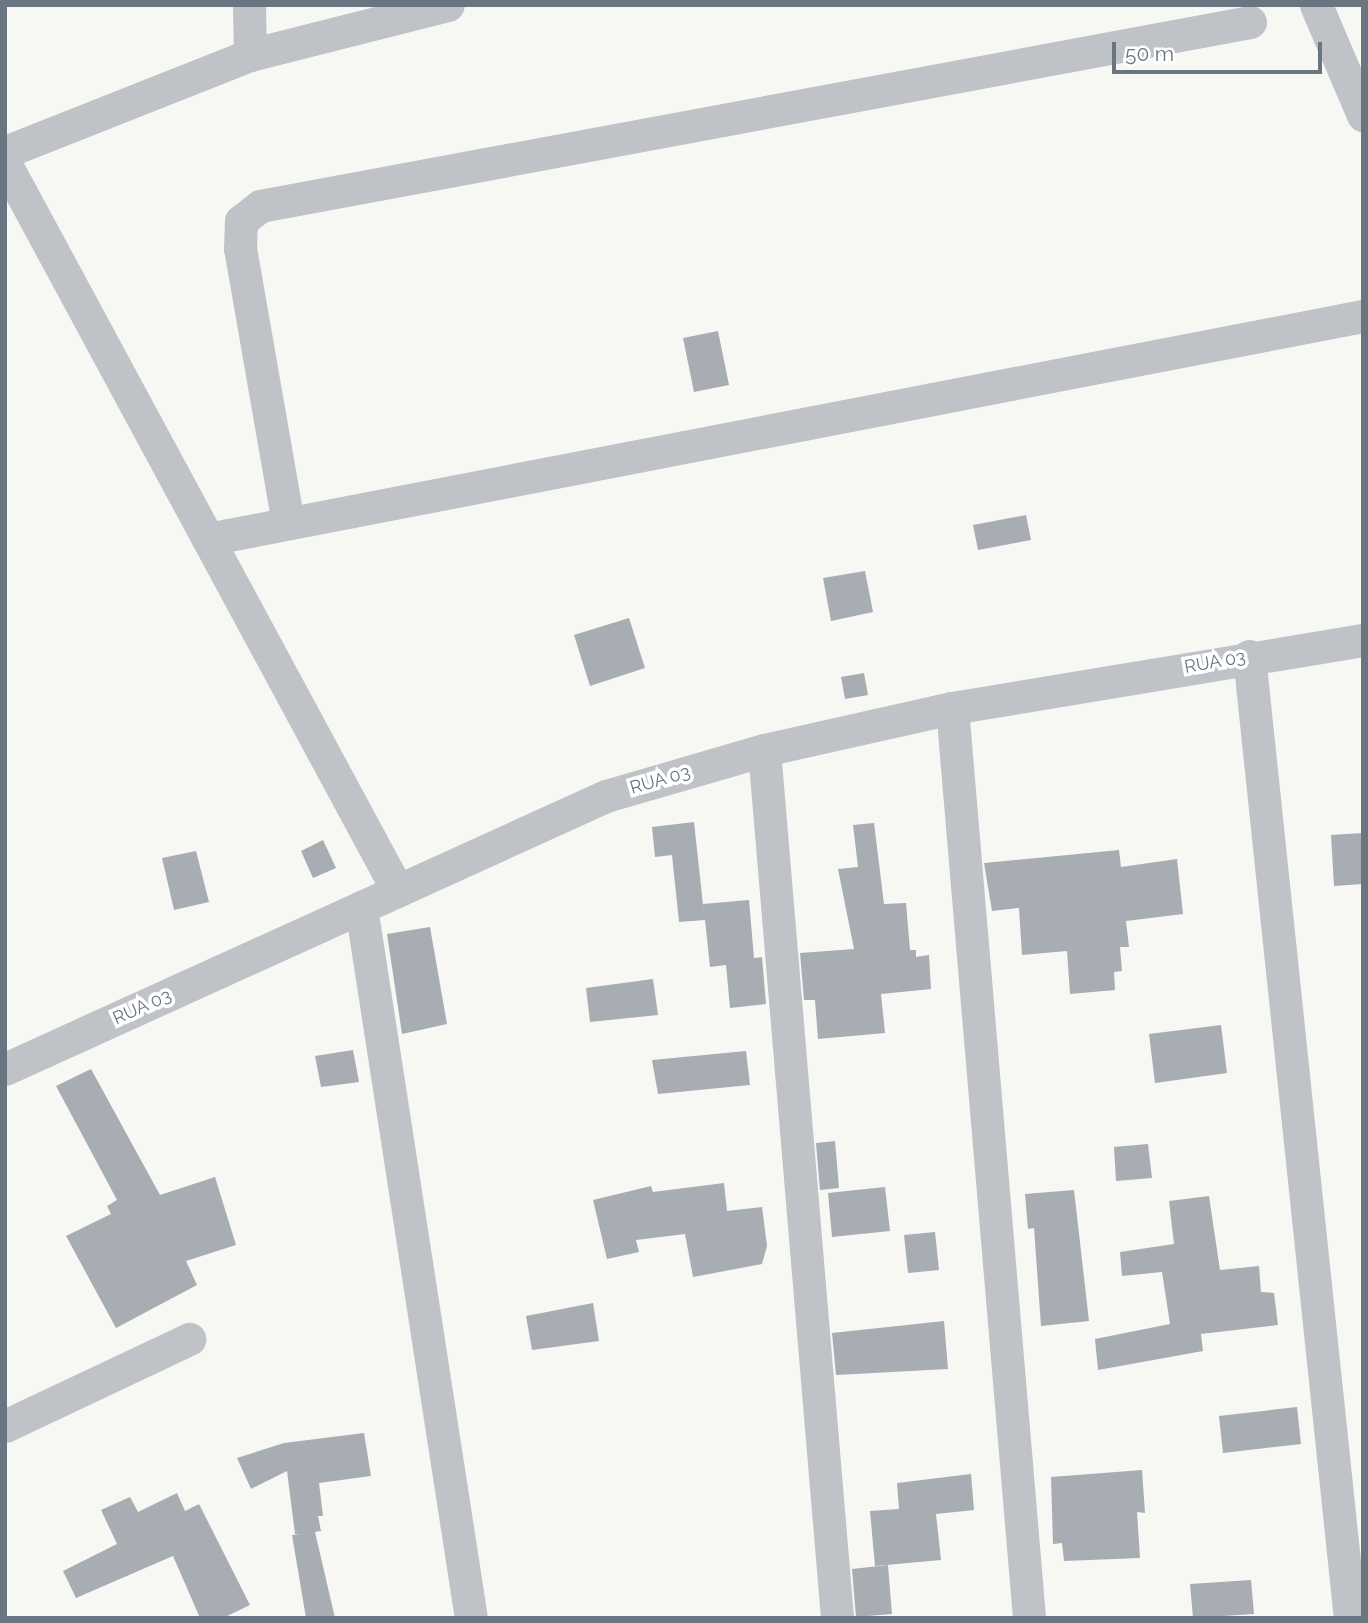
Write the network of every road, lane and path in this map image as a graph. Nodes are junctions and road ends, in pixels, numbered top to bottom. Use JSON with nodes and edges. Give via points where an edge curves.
{"nodes":[{"id":1,"x":249,"y":5,"type":"edge"},
{"id":2,"x":448,"y":5,"type":"edge"},
{"id":3,"x":1316,"y":5,"type":"edge"},
{"id":4,"x":1250,"y":22,"type":"dead end"},
{"id":5,"x":250,"y":55,"type":"junction"},
{"id":6,"x":1363,"y":115,"type":"edge"},
{"id":7,"x":5,"y":152,"type":"edge"},
{"id":8,"x":5,"y":163,"type":"edge"},
{"id":9,"x":1363,"y":316,"type":"edge"},
{"id":10,"x":288,"y":523,"type":"junction"},
{"id":11,"x":208,"y":538,"type":"junction"},
{"id":12,"x":1363,"y":640,"type":"edge"},
{"id":13,"x":1249,"y":656,"type":"junction"},
{"id":14,"x":952,"y":708,"type":"junction"},
{"id":15,"x":764,"y":750,"type":"junction"},
{"id":16,"x":398,"y":891,"type":"junction"},
{"id":17,"x":361,"y":907,"type":"junction"},
{"id":18,"x":5,"y":1069,"type":"edge"},
{"id":19,"x":189,"y":1339,"type":"dead end"},
{"id":20,"x":5,"y":1426,"type":"edge"},
{"id":21,"x":471,"y":1618,"type":"edge"},
{"id":22,"x":837,"y":1618,"type":"edge"},
{"id":23,"x":1029,"y":1618,"type":"edge"},
{"id":24,"x":1350,"y":1618,"type":"edge"}],
"edges":[{"from":1,"to":5,"type":"street"},
{"from":2,"to":5,"type":"street"},
{"from":3,"to":6,"type":"street"},
{"from":4,"to":10,"type":"street","via":[[260,206],[241,221],[240,249]]},
{"from":5,"to":7,"type":"street"},
{"from":8,"to":11,"type":"street"},
{"from":9,"to":10,"type":"street"},
{"from":10,"to":11,"type":"street"},
{"from":11,"to":16,"type":"street"},
{"from":12,"to":13,"type":"street","name":"RUA 03"},
{"from":13,"to":14,"type":"street","name":"RUA 03"},
{"from":13,"to":24,"type":"street"},
{"from":14,"to":15,"type":"street","name":"RUA 03"},
{"from":14,"to":23,"type":"street"},
{"from":15,"to":16,"type":"street","name":"RUA 03","via":[[606,796]]},
{"from":15,"to":22,"type":"street"},
{"from":16,"to":17,"type":"street","name":"RUA 03"},
{"from":17,"to":18,"type":"street","name":"RUA 03"},
{"from":17,"to":21,"type":"street"},
{"from":19,"to":20,"type":"street"}]}
